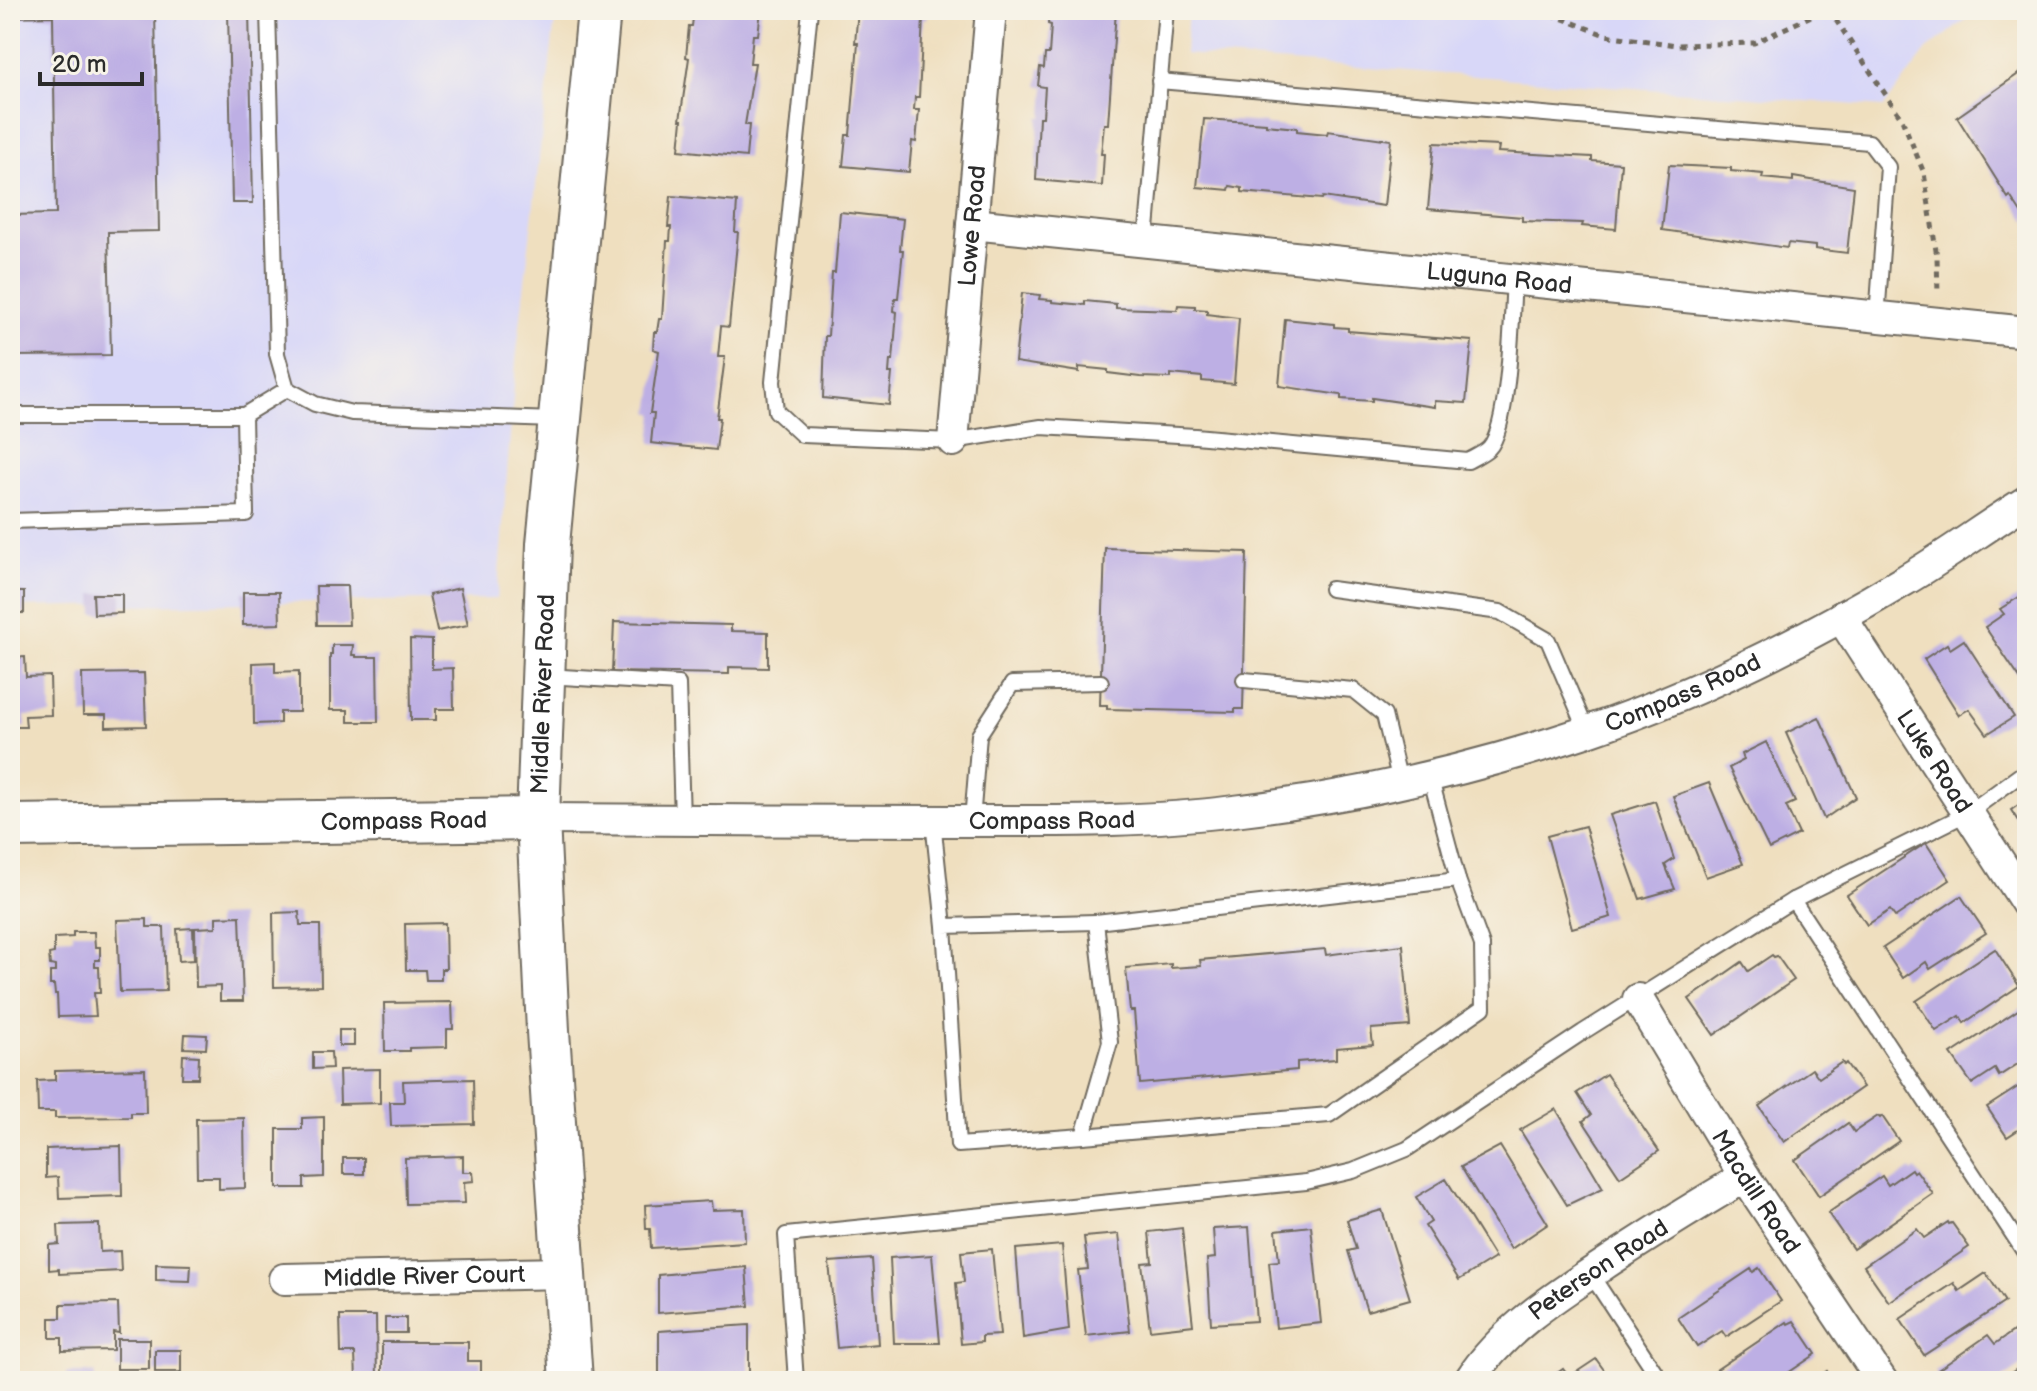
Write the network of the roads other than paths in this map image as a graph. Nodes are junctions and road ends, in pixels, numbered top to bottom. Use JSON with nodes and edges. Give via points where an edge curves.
{"nodes":[{"id":1,"x":268,"y":10,"type":"edge"},
{"id":2,"x":599,"y":10,"type":"edge"},
{"id":3,"x":810,"y":10,"type":"edge"},
{"id":4,"x":991,"y":10,"type":"edge"},
{"id":5,"x":1166,"y":10,"type":"edge"},
{"id":6,"x":1159,"y":81,"type":"junction"},
{"id":7,"x":972,"y":224,"type":"junction"},
{"id":8,"x":1146,"y":241,"type":"junction"},
{"id":9,"x":1514,"y":277,"type":"junction"},
{"id":10,"x":1877,"y":318,"type":"junction"},
{"id":11,"x":2027,"y":332,"type":"edge"},
{"id":12,"x":287,"y":389,"type":"junction"},
{"id":13,"x":10,"y":415,"type":"edge"},
{"id":14,"x":244,"y":415,"type":"junction"},
{"id":15,"x":559,"y":420,"type":"junction"},
{"id":16,"x":953,"y":441,"type":"junction"},
{"id":17,"x":2027,"y":501,"type":"edge"},
{"id":18,"x":10,"y":521,"type":"edge"},
{"id":19,"x":1331,"y":589,"type":"dead end"},
{"id":20,"x":1841,"y":617,"type":"junction"},
{"id":21,"x":542,"y":676,"type":"junction"},
{"id":22,"x":1244,"y":680,"type":"dead end"},
{"id":23,"x":1101,"y":682,"type":"dead end"},
{"id":24,"x":1587,"y":731,"type":"junction"},
{"id":25,"x":2027,"y":770,"type":"edge"},
{"id":26,"x":1430,"y":776,"type":"junction"},
{"id":27,"x":1400,"y":782,"type":"junction"},
{"id":28,"x":1968,"y":813,"type":"junction"},
{"id":29,"x":538,"y":819,"type":"junction"},
{"id":30,"x":682,"y":820,"type":"junction"},
{"id":31,"x":933,"y":821,"type":"junction"},
{"id":32,"x":972,"y":821,"type":"junction"},
{"id":33,"x":10,"y":826,"type":"edge"},
{"id":34,"x":1458,"y":880,"type":"junction"},
{"id":35,"x":1793,"y":900,"type":"junction"},
{"id":36,"x":2027,"y":904,"type":"edge"},
{"id":37,"x":1096,"y":922,"type":"junction"},
{"id":38,"x":944,"y":926,"type":"junction"},
{"id":39,"x":1638,"y":999,"type":"junction"},
{"id":40,"x":1083,"y":1136,"type":"junction"},
{"id":41,"x":1745,"y":1177,"type":"junction"},
{"id":42,"x":2027,"y":1256,"type":"edge"},
{"id":43,"x":563,"y":1273,"type":"junction"},
{"id":44,"x":1590,"y":1273,"type":"junction"},
{"id":45,"x":284,"y":1279,"type":"dead end"},
{"id":46,"x":571,"y":1381,"type":"edge"},
{"id":47,"x":796,"y":1381,"type":"edge"},
{"id":48,"x":1469,"y":1381,"type":"edge"},
{"id":49,"x":1661,"y":1381,"type":"edge"},
{"id":50,"x":1882,"y":1381,"type":"edge"}],
"edges":[{"from":1,"to":12,"type":"lane","via":[[277,354]]},
{"from":2,"to":15,"type":"street","name":"Middle River Road"},
{"from":3,"to":16,"type":"lane","via":[[773,382],[776,411],[802,435]]},
{"from":4,"to":7,"type":"street","name":"Lowe Road"},
{"from":5,"to":6,"type":"lane"},
{"from":6,"to":8,"type":"lane"},
{"from":6,"to":10,"type":"lane","via":[[1869,142],[1888,167]]},
{"from":7,"to":8,"type":"street","name":"Luguna Road"},
{"from":7,"to":16,"type":"street","name":"Lowe Road"},
{"from":8,"to":9,"type":"street","name":"Luguna Road"},
{"from":9,"to":10,"type":"street","name":"Luguna Road"},
{"from":9,"to":16,"type":"lane","via":[[1501,418],[1491,447],[1468,461],[1041,427]]},
{"from":10,"to":11,"type":"street","name":"Luguna Road"},
{"from":12,"to":14,"type":"lane"},
{"from":12,"to":15,"type":"lane","via":[[315,404],[352,413]]},
{"from":13,"to":14,"type":"lane"},
{"from":14,"to":18,"type":"lane","via":[[246,514]]},
{"from":15,"to":21,"type":"street","name":"Middle River Road"},
{"from":17,"to":20,"type":"street","name":"Compass Road"},
{"from":19,"to":24,"type":"lane","via":[[1500,612],[1548,640]]},
{"from":20,"to":24,"type":"street","name":"Compass Road","via":[[1739,669]]},
{"from":20,"to":28,"type":"street","name":"Luke Road"},
{"from":21,"to":29,"type":"street","name":"Middle River Road"},
{"from":21,"to":30,"type":"lane","via":[[678,684]]},
{"from":22,"to":27,"type":"lane","via":[[1353,690],[1384,715]]},
{"from":23,"to":32,"type":"lane","via":[[1012,684],[979,735]]},
{"from":24,"to":26,"type":"street","name":"Compass Road"},
{"from":25,"to":28,"type":"lane"},
{"from":26,"to":27,"type":"street","name":"Compass Road"},
{"from":26,"to":34,"type":"lane"},
{"from":27,"to":32,"type":"street","name":"Compass Road","via":[[1233,811],[1145,819]]},
{"from":28,"to":35,"type":"lane"},
{"from":28,"to":36,"type":"street","name":"Luke Road"},
{"from":29,"to":30,"type":"street","name":"Compass Road"},
{"from":29,"to":33,"type":"street","name":"Compass Road"},
{"from":29,"to":43,"type":"street","name":"Middle River Road"},
{"from":30,"to":31,"type":"street","name":"Compass Road"},
{"from":31,"to":32,"type":"street","name":"Compass Road"},
{"from":31,"to":38,"type":"lane"},
{"from":34,"to":37,"type":"lane"},
{"from":34,"to":40,"type":"lane","via":[[1482,945],[1483,1008],[1329,1115]]},
{"from":35,"to":39,"type":"lane"},
{"from":35,"to":42,"type":"lane"},
{"from":37,"to":38,"type":"lane"},
{"from":37,"to":40,"type":"lane","via":[[1110,1042]]},
{"from":38,"to":40,"type":"lane","via":[[958,1145]]},
{"from":39,"to":41,"type":"street","name":"Macdill Road"},
{"from":39,"to":47,"type":"lane","via":[[1407,1149],[1353,1171],[1306,1182],[786,1235]]},
{"from":41,"to":44,"type":"street","name":"Peterson Road"},
{"from":41,"to":50,"type":"street","name":"Macdill Road"},
{"from":43,"to":45,"type":"street","name":"Middle River Court"},
{"from":43,"to":46,"type":"street","name":"Middle River Road"},
{"from":44,"to":48,"type":"street","name":"Peterson Road","via":[[1534,1312]]},
{"from":44,"to":49,"type":"lane"}]}
